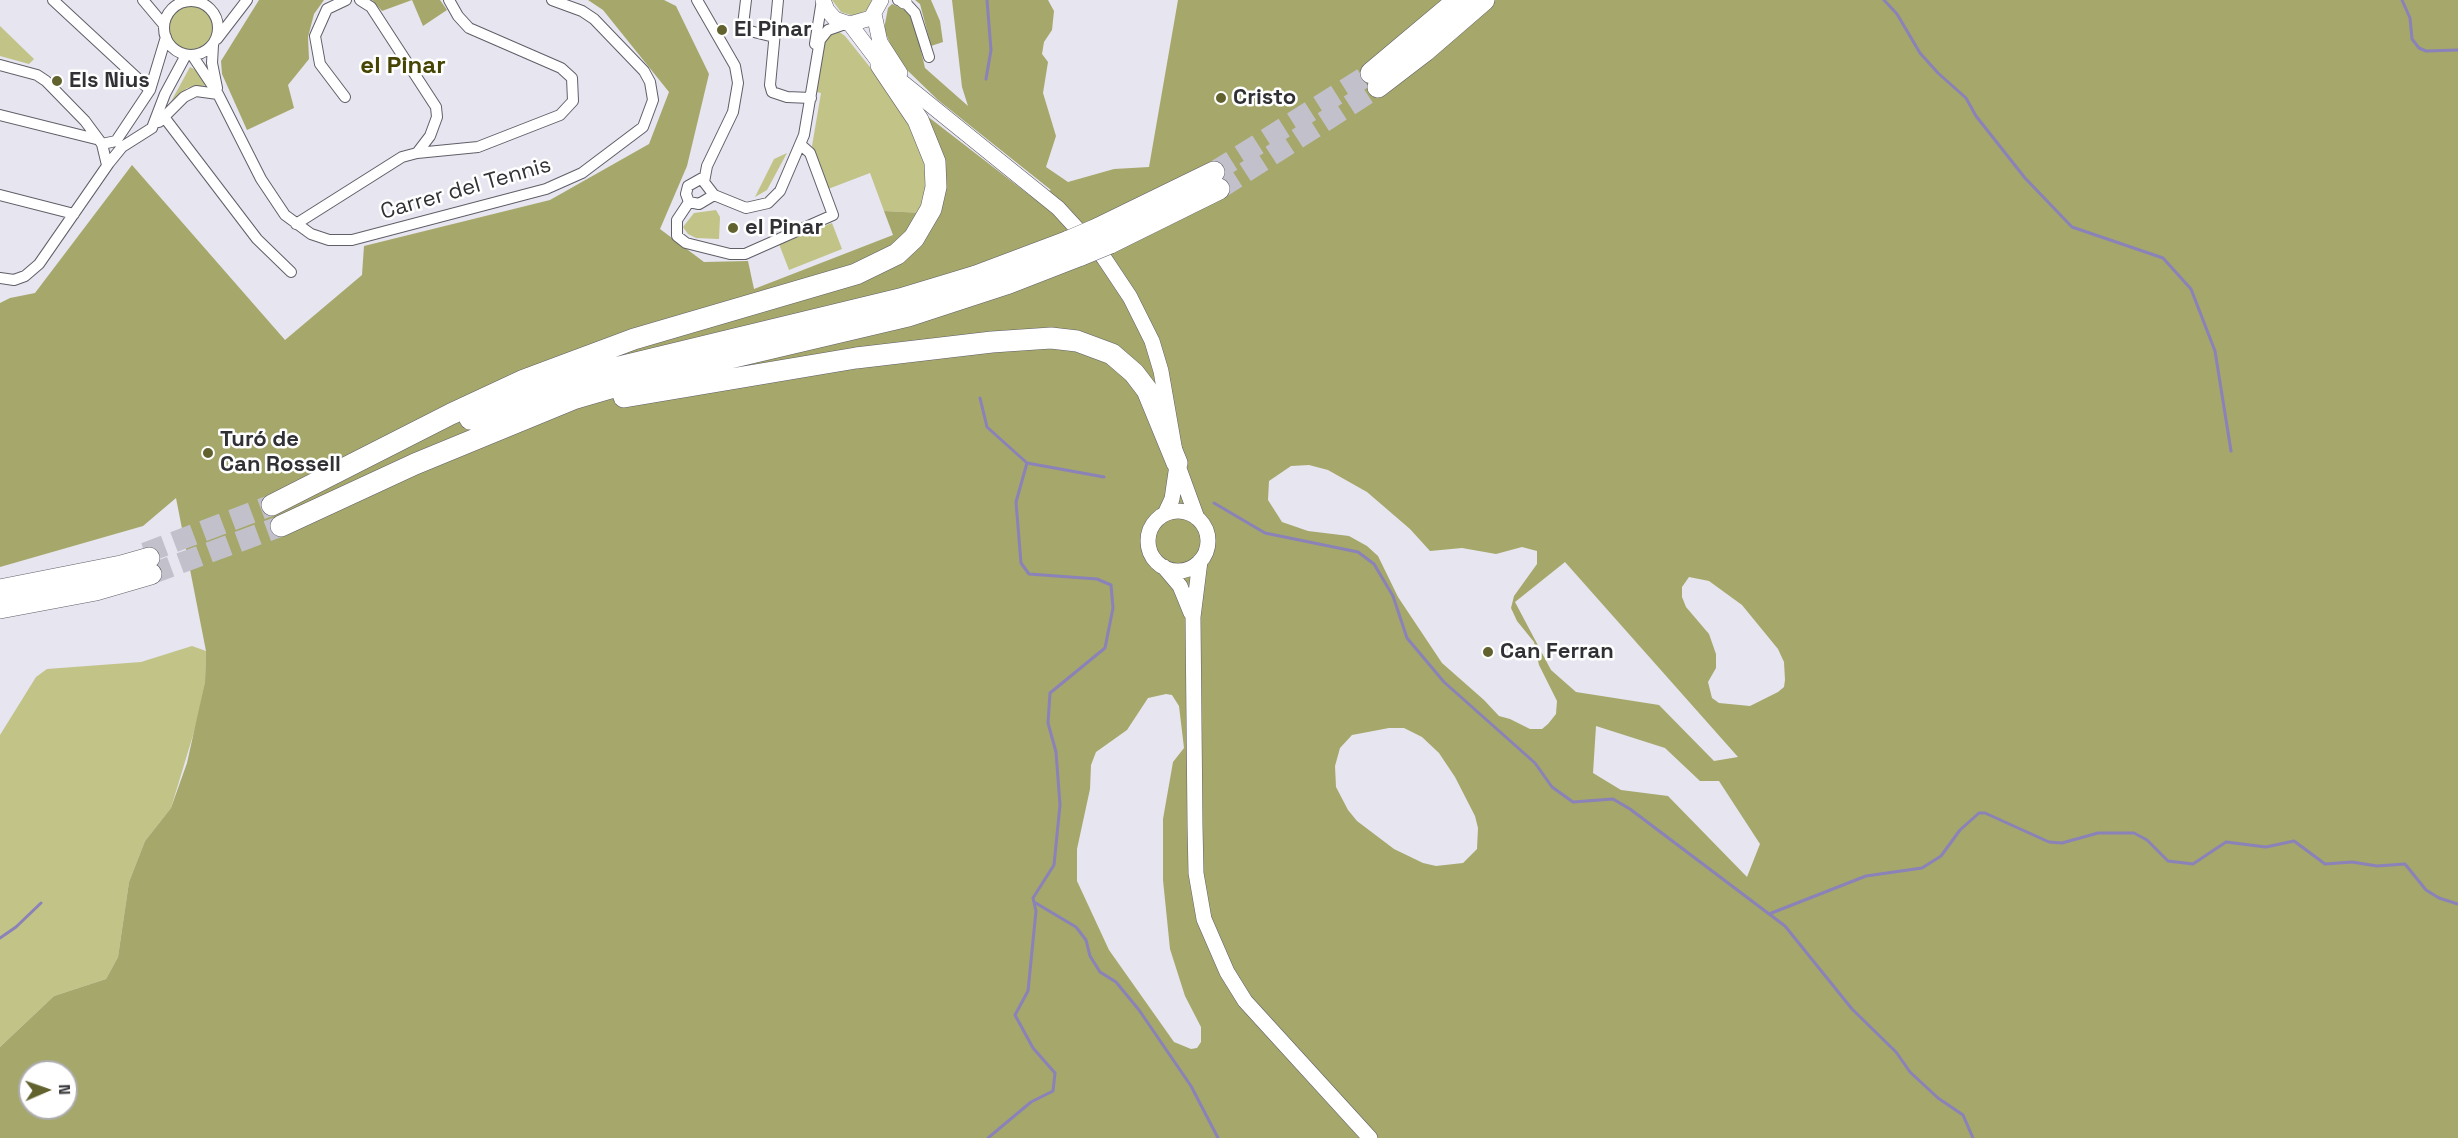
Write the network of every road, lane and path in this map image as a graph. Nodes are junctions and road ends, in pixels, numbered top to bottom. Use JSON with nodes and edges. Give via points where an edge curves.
{"nodes":[{"id":1,"x":53,"y":0,"type":"edge"},
{"id":2,"x":143,"y":0,"type":"edge"},
{"id":3,"x":189,"y":0,"type":"edge"},
{"id":4,"x":247,"y":0,"type":"edge"},
{"id":5,"x":346,"y":0,"type":"edge"},
{"id":6,"x":360,"y":0,"type":"edge"},
{"id":7,"x":449,"y":0,"type":"edge"},
{"id":8,"x":552,"y":0,"type":"edge"},
{"id":9,"x":697,"y":0,"type":"edge"},
{"id":10,"x":746,"y":0,"type":"edge"},
{"id":11,"x":778,"y":0,"type":"edge"},
{"id":12,"x":823,"y":0,"type":"edge"},
{"id":13,"x":1458,"y":0,"type":"edge"},
{"id":14,"x":1484,"y":0,"type":"edge"},
{"id":15,"x":200,"y":1,"type":"edge"},
{"id":16,"x":890,"y":3,"type":"edge"},
{"id":17,"x":848,"y":24,"type":"junction"},
{"id":18,"x":164,"y":26,"type":"junction"},
{"id":19,"x":165,"y":37,"type":"junction"},
{"id":20,"x":774,"y":37,"type":"junction"},
{"id":21,"x":214,"y":42,"type":"junction"},
{"id":22,"x":189,"y":55,"type":"junction"},
{"id":23,"x":929,"y":57,"type":"dead end"},
{"id":24,"x":815,"y":62,"type":"junction"},
{"id":25,"x":0,"y":65,"type":"edge"},
{"id":26,"x":881,"y":65,"type":"junction"},
{"id":27,"x":910,"y":88,"type":"junction"},
{"id":28,"x":150,"y":90,"type":"junction"},
{"id":29,"x":218,"y":94,"type":"junction"},
{"id":30,"x":345,"y":97,"type":"dead end"},
{"id":31,"x":811,"y":98,"type":"junction"},
{"id":32,"x":0,"y":115,"type":"edge"},
{"id":33,"x":164,"y":117,"type":"junction"},
{"id":34,"x":152,"y":128,"type":"junction"},
{"id":35,"x":99,"y":142,"type":"junction"},
{"id":36,"x":801,"y":145,"type":"junction"},
{"id":37,"x":417,"y":153,"type":"junction"},
{"id":38,"x":107,"y":165,"type":"junction"},
{"id":39,"x":704,"y":177,"type":"junction"},
{"id":40,"x":1216,"y":181,"type":"tunnel mouth"},
{"id":41,"x":0,"y":195,"type":"edge"},
{"id":42,"x":714,"y":195,"type":"junction"},
{"id":43,"x":689,"y":202,"type":"junction"},
{"id":44,"x":74,"y":214,"type":"junction"},
{"id":45,"x":296,"y":224,"type":"junction"},
{"id":46,"x":1075,"y":248,"type":"junction"},
{"id":47,"x":291,"y":272,"type":"dead end"},
{"id":48,"x":0,"y":278,"type":"edge"},
{"id":49,"x":550,"y":409,"type":"junction"},
{"id":50,"x":1177,"y":463,"type":"junction"},
{"id":51,"x":276,"y":514,"type":"junction"},
{"id":52,"x":1165,"y":514,"type":"junction"},
{"id":53,"x":1197,"y":518,"type":"junction"},
{"id":54,"x":1200,"y":561,"type":"junction"},
{"id":55,"x":1164,"y":567,"type":"junction"},
{"id":56,"x":0,"y":590,"type":"edge"},
{"id":57,"x":0,"y":608,"type":"edge"},
{"id":58,"x":1192,"y":617,"type":"junction"},
{"id":59,"x":1370,"y":1138,"type":"edge"}],
"edges":[{"from":1,"to":28,"type":"street"},
{"from":2,"to":18,"type":"street"},
{"from":3,"to":15,"type":"street"},
{"from":3,"to":18,"type":"street","via":[[175,6]]},
{"from":4,"to":21,"type":"street"},
{"from":5,"to":30,"type":"street","via":[[327,9],[315,36],[320,64]]},
{"from":6,"to":37,"type":"street","via":[[371,7],[436,107],[437,117],[430,136]]},
{"from":7,"to":37,"type":"street","via":[[469,28],[561,68],[572,78],[573,101],[560,115],[478,147]]},
{"from":8,"to":45,"type":"street","name":"Carrer del Tennis","via":[[594,19],[644,71],[653,100],[643,127],[582,173],[546,189],[352,240],[329,240]]},
{"from":9,"to":39,"type":"street","via":[[735,66],[738,83],[733,112]]},
{"from":10,"to":20,"type":"street","via":[[743,25],[750,31]]},
{"from":11,"to":20,"type":"street"},
{"from":12,"to":17,"type":"main road","via":[[830,15]]},
{"from":12,"to":24,"type":"street","via":[[818,15]]},
{"from":13,"to":14,"type":"highway","via":[[1375,80],[1450,30]]},
{"from":15,"to":21,"type":"street","via":[[210,7],[218,22]]},
{"from":16,"to":17,"type":"main road","via":[[861,23]]},
{"from":16,"to":23,"type":"street","via":[[915,13]]},
{"from":16,"to":27,"type":"main road","via":[[880,42]]},
{"from":17,"to":24,"type":"street","via":[[824,34]]},
{"from":17,"to":26,"type":"main road"},
{"from":18,"to":19,"type":"street"},
{"from":19,"to":22,"type":"street","via":[[177,52]]},
{"from":19,"to":28,"type":"street"},
{"from":20,"to":31,"type":"street","via":[[772,92]]},
{"from":21,"to":22,"type":"street","via":[[203,53]]},
{"from":21,"to":29,"type":"street","name":"Carrer del Tennis","via":[[212,63]]},
{"from":22,"to":29,"type":"street","name":"Carrer del Tennis"},
{"from":22,"to":34,"type":"street"},
{"from":24,"to":31,"type":"street"},
{"from":25,"to":35,"type":"street","via":[[46,81],[85,121]]},
{"from":26,"to":27,"type":"main road"},
{"from":26,"to":51,"type":"highway","via":[[918,120],[935,162],[936,187],[931,209],[914,238],[897,254],[856,274],[634,339],[535,376],[451,414]]},
{"from":27,"to":50,"type":"main road","via":[[1059,208],[1104,258],[1152,341]]},
{"from":28,"to":35,"type":"street","via":[[116,141]]},
{"from":29,"to":33,"type":"street","via":[[196,91]]},
{"from":29,"to":45,"type":"street","name":"Carrer del Tennis","via":[[270,195]]},
{"from":31,"to":36,"type":"street"},
{"from":32,"to":35,"type":"street"},
{"from":33,"to":34,"type":"street"},
{"from":33,"to":47,"type":"street","via":[[257,239]]},
{"from":34,"to":38,"type":"street","via":[[122,147]]},
{"from":35,"to":38,"type":"street"},
{"from":36,"to":42,"type":"street","via":[[780,191],[768,203],[746,208]]},
{"from":36,"to":43,"type":"street","via":[[810,153],[833,215],[745,254],[730,254],[686,243],[677,236],[677,220]]},
{"from":37,"to":45,"type":"street","via":[[402,157]]},
{"from":38,"to":44,"type":"street"},
{"from":39,"to":42,"type":"street"},
{"from":39,"to":43,"type":"street","via":[[688,186]]},
{"from":40,"to":46,"type":"highway","bridge":true},
{"from":41,"to":44,"type":"street"},
{"from":42,"to":43,"type":"street","via":[[699,204]]},
{"from":44,"to":48,"type":"street","via":[[39,264],[14,280]]},
{"from":46,"to":49,"type":"highway","via":[[926,311],[645,378]]},
{"from":46,"to":51,"type":"highway","via":[[900,300],[645,360],[566,383],[464,422]]},
{"from":49,"to":50,"type":"highway","via":[[856,358],[1051,338],[1077,341],[1112,354],[1134,373],[1147,390]]},
{"from":49,"to":51,"type":"highway","via":[[415,464]]},
{"from":50,"to":52,"type":"main road","via":[[1172,499]]},
{"from":50,"to":53,"type":"main road"},
{"from":52,"to":53,"type":"main road","via":[[1183,511]]},
{"from":52,"to":55,"type":"main road","via":[[1152,526],[1148,542],[1152,555]]},
{"from":53,"to":54,"type":"main road","via":[[1208,541]]},
{"from":54,"to":55,"type":"main road","via":[[1185,570]]},
{"from":54,"to":58,"type":"main road"},
{"from":55,"to":58,"type":"main road","via":[[1180,586]]},
{"from":56,"to":57,"type":"highway","via":[[148,562],[79,594]]},
{"from":58,"to":59,"type":"main road","via":[[1196,873],[1204,919],[1227,972],[1245,1001]]}]}
